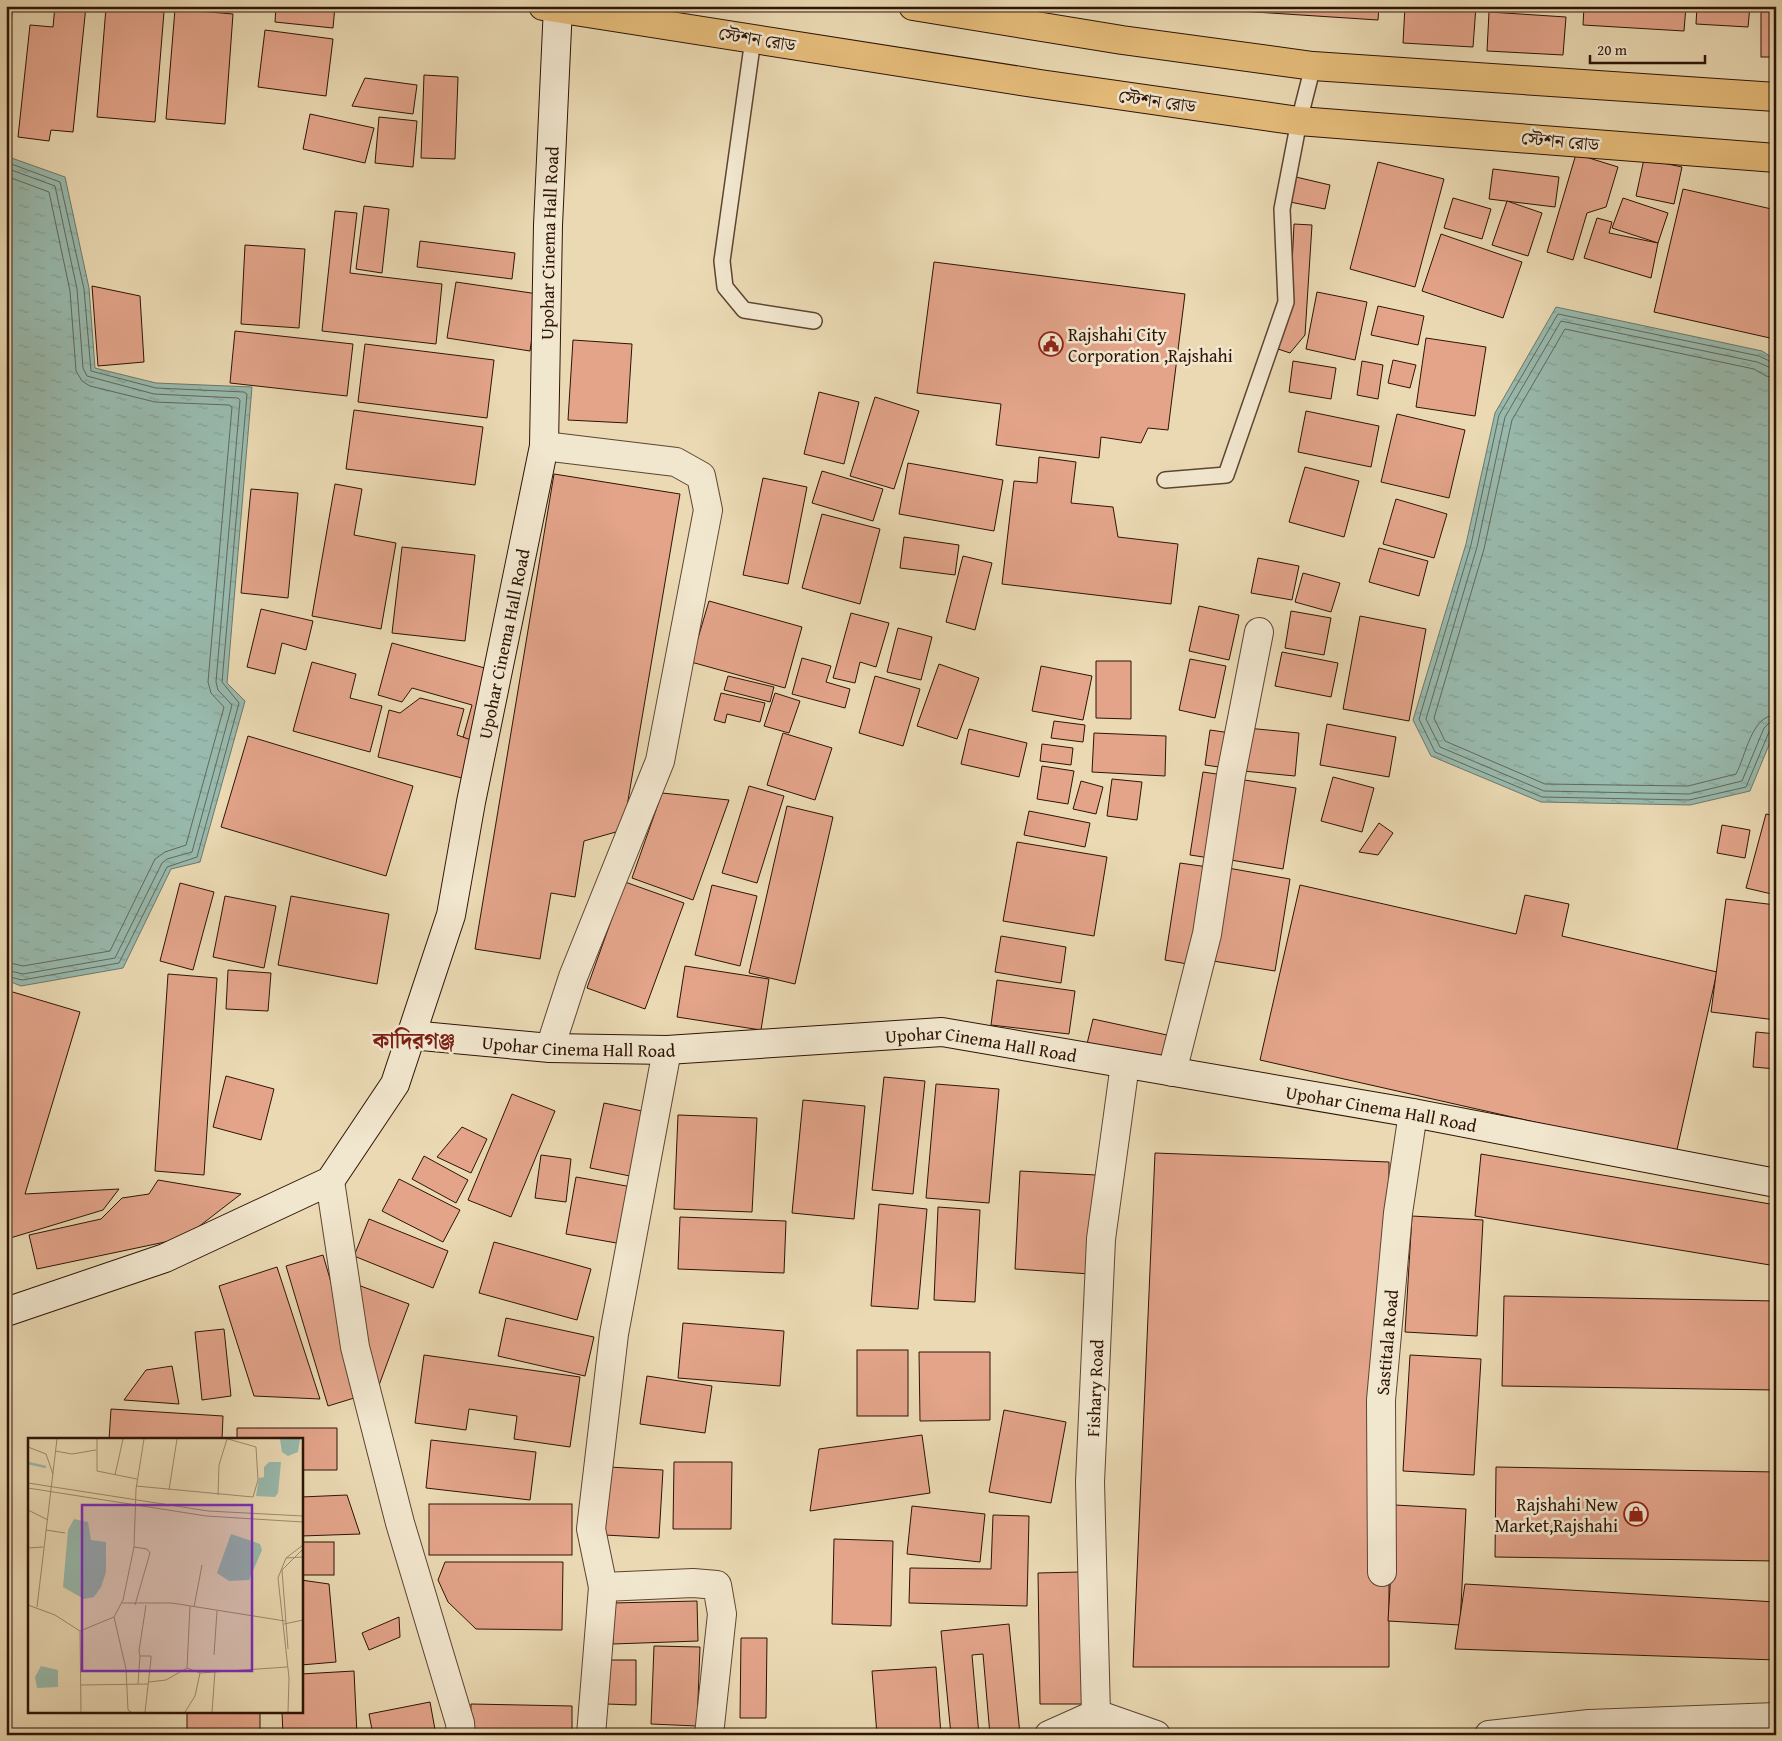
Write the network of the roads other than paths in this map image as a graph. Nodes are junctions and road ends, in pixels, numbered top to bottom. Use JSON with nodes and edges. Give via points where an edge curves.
{"nodes":[{"id":1,"x":913,"y":6,"type":"edge"},
{"id":2,"x":553,"y":7,"type":"edge"},
{"id":3,"x":753,"y":39,"type":"junction"},
{"id":4,"x":1313,"y":66,"type":"junction"},
{"id":5,"x":1776,"y":97,"type":"edge"},
{"id":6,"x":1299,"y":121,"type":"junction"},
{"id":7,"x":1776,"y":158,"type":"edge"},
{"id":8,"x":814,"y":321,"type":"dead end"},
{"id":9,"x":544,"y":446,"type":"junction"},
{"id":10,"x":1165,"y":480,"type":"dead end"},
{"id":11,"x":1260,"y":632,"type":"dead end"},
{"id":12,"x":411,"y":1035,"type":"junction"},
{"id":13,"x":550,"y":1048,"type":"junction"},
{"id":14,"x":667,"y":1050,"type":"junction"},
{"id":15,"x":1125,"y":1064,"type":"junction"},
{"id":16,"x":1172,"y":1072,"type":"junction"},
{"id":17,"x":1413,"y":1113,"type":"junction"},
{"id":18,"x":330,"y":1181,"type":"junction"},
{"id":19,"x":1776,"y":1183,"type":"edge"},
{"id":20,"x":6,"y":1312,"type":"edge"},
{"id":21,"x":1382,"y":1572,"type":"dead end"},
{"id":22,"x":603,"y":1587,"type":"junction"},
{"id":23,"x":1096,"y":1714,"type":"junction"},
{"id":24,"x":1776,"y":1717,"type":"edge"},
{"id":25,"x":461,"y":1735,"type":"edge"},
{"id":26,"x":591,"y":1735,"type":"edge"},
{"id":27,"x":708,"y":1735,"type":"edge"},
{"id":28,"x":1049,"y":1735,"type":"edge"},
{"id":29,"x":1156,"y":1735,"type":"edge"},
{"id":30,"x":1489,"y":1735,"type":"edge"}],
"edges":[{"from":1,"to":4,"type":"highway","via":[[1112,39]]},
{"from":2,"to":3,"type":"highway","name":"স্টেশন রোড"},
{"from":2,"to":9,"type":"street","name":"Upohar Cinema Hall Road"},
{"from":3,"to":6,"type":"highway","name":"স্টেশন রোড"},
{"from":3,"to":8,"type":"lane","via":[[722,260],[725,287],[744,310]]},
{"from":4,"to":5,"type":"highway"},
{"from":4,"to":6,"type":"lane"},
{"from":6,"to":7,"type":"highway","name":"স্টেশন রোড"},
{"from":6,"to":10,"type":"lane","via":[[1282,209],[1286,302],[1226,475]]},
{"from":9,"to":12,"type":"street","name":"Upohar Cinema Hall Road","via":[[451,915]]},
{"from":9,"to":13,"type":"street","via":[[676,462],[701,476],[708,510],[660,761],[573,977]]},
{"from":11,"to":16,"type":"street","via":[[1231,775],[1207,934]]},
{"from":12,"to":13,"type":"street","name":"Upohar Cinema Hall Road"},
{"from":12,"to":18,"type":"street","via":[[395,1084]]},
{"from":13,"to":14,"type":"street","name":"Upohar Cinema Hall Road"},
{"from":14,"to":15,"type":"street","name":"Upohar Cinema Hall Road","via":[[942,1032]]},
{"from":14,"to":22,"type":"street","via":[[614,1334],[594,1499],[591,1529]]},
{"from":15,"to":16,"type":"street","name":"Upohar Cinema Hall Road"},
{"from":15,"to":23,"type":"street","name":"Fishary Road","via":[[1101,1239],[1090,1482]]},
{"from":16,"to":17,"type":"street","name":"Upohar Cinema Hall Road"},
{"from":17,"to":19,"type":"street","name":"Upohar Cinema Hall Road"},
{"from":17,"to":21,"type":"street","name":"Sastitala Road","via":[[1398,1213],[1381,1400]]},
{"from":18,"to":20,"type":"street","via":[[165,1258]]},
{"from":18,"to":25,"type":"street","via":[[356,1346],[400,1523]]},
{"from":22,"to":26,"type":"street"},
{"from":22,"to":27,"type":"street","via":[[717,1585],[722,1614]]},
{"from":23,"to":28,"type":"street"},
{"from":23,"to":29,"type":"street"},
{"from":24,"to":30,"type":"street","via":[[1589,1724]]}]}
